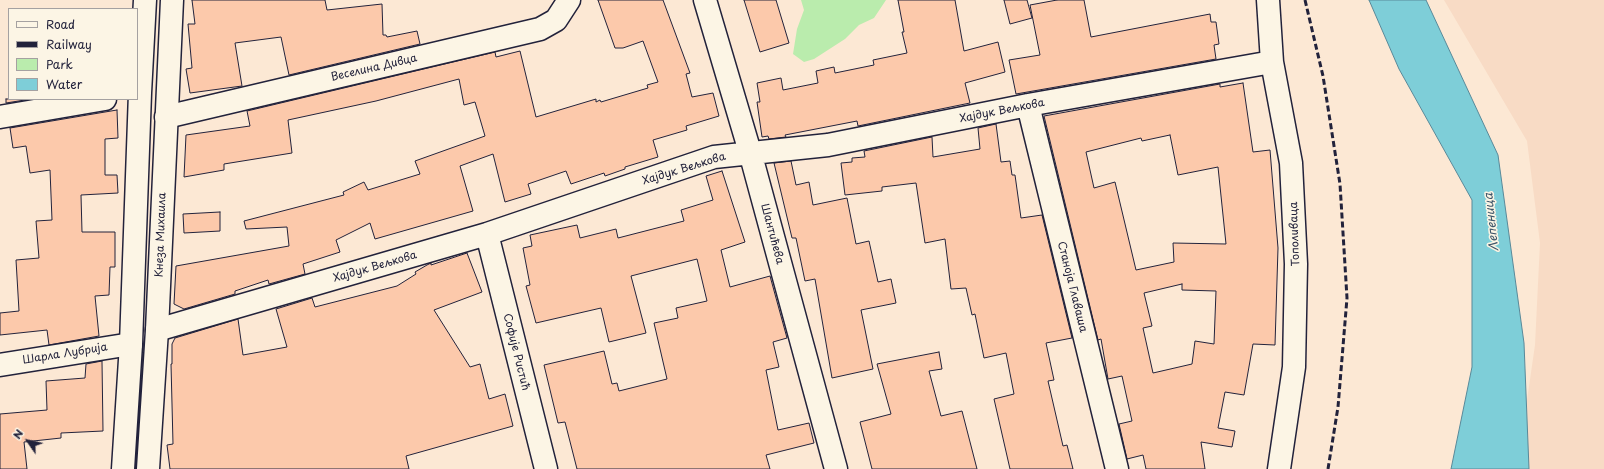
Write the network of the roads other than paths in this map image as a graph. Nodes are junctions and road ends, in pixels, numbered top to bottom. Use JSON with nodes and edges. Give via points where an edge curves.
{"nodes":[{"id":1,"x":145,"y":0,"type":"edge"},
{"id":2,"x":172,"y":0,"type":"edge"},
{"id":3,"x":569,"y":0,"type":"edge"},
{"id":4,"x":705,"y":0,"type":"edge"},
{"id":5,"x":1268,"y":0,"type":"edge"},
{"id":6,"x":1272,"y":62,"type":"junction"},
{"id":7,"x":138,"y":93,"type":"edge"},
{"id":8,"x":99,"y":100,"type":"edge"},
{"id":9,"x":138,"y":100,"type":"edge"},
{"id":10,"x":1028,"y":105,"type":"junction"},
{"id":11,"x":0,"y":117,"type":"edge"},
{"id":12,"x":166,"y":117,"type":"junction"},
{"id":13,"x":750,"y":152,"type":"junction"},
{"id":14,"x":487,"y":234,"type":"junction"},
{"id":15,"x":158,"y":330,"type":"junction"},
{"id":16,"x":131,"y":344,"type":"junction"},
{"id":17,"x":0,"y":365,"type":"edge"},
{"id":18,"x":123,"y":469,"type":"edge"},
{"id":19,"x":148,"y":469,"type":"edge"},
{"id":20,"x":546,"y":469,"type":"edge"},
{"id":21,"x":836,"y":469,"type":"edge"},
{"id":22,"x":1116,"y":469,"type":"edge"},
{"id":23,"x":1279,"y":469,"type":"edge"}],
"edges":[{"from":1,"to":7,"type":"street"},
{"from":2,"to":12,"type":"street","name":"Кнеза Михаила"},
{"from":3,"to":12,"type":"street","name":"Веселина Дивца","via":[[556,20],[540,29]]},
{"from":4,"to":13,"type":"street","name":"Шантићева"},
{"from":5,"to":6,"type":"street","name":"Тополиваца"},
{"from":6,"to":10,"type":"street","name":"Хајдук Вељкова"},
{"from":6,"to":23,"type":"street","name":"Тополиваца","via":[[1291,163],[1296,264],[1294,367]]},
{"from":8,"to":11,"type":"street"},
{"from":9,"to":16,"type":"street"},
{"from":10,"to":13,"type":"street","name":"Хајдук Вељкова","via":[[828,145]]},
{"from":10,"to":22,"type":"street","name":"Станоја Главаша"},
{"from":12,"to":15,"type":"street","name":"Кнеза Михаила"},
{"from":13,"to":14,"type":"street","name":"Хајдук Вељкова","via":[[714,157]]},
{"from":13,"to":21,"type":"street","name":"Шантићева"},
{"from":14,"to":15,"type":"street","name":"Хајдук Вељкова"},
{"from":14,"to":20,"type":"street","name":"Софије Ристић"},
{"from":15,"to":19,"type":"street","name":"Кнеза Михаила"},
{"from":16,"to":17,"type":"street","name":"Шарла Лубрија"},
{"from":16,"to":18,"type":"street"}]}
